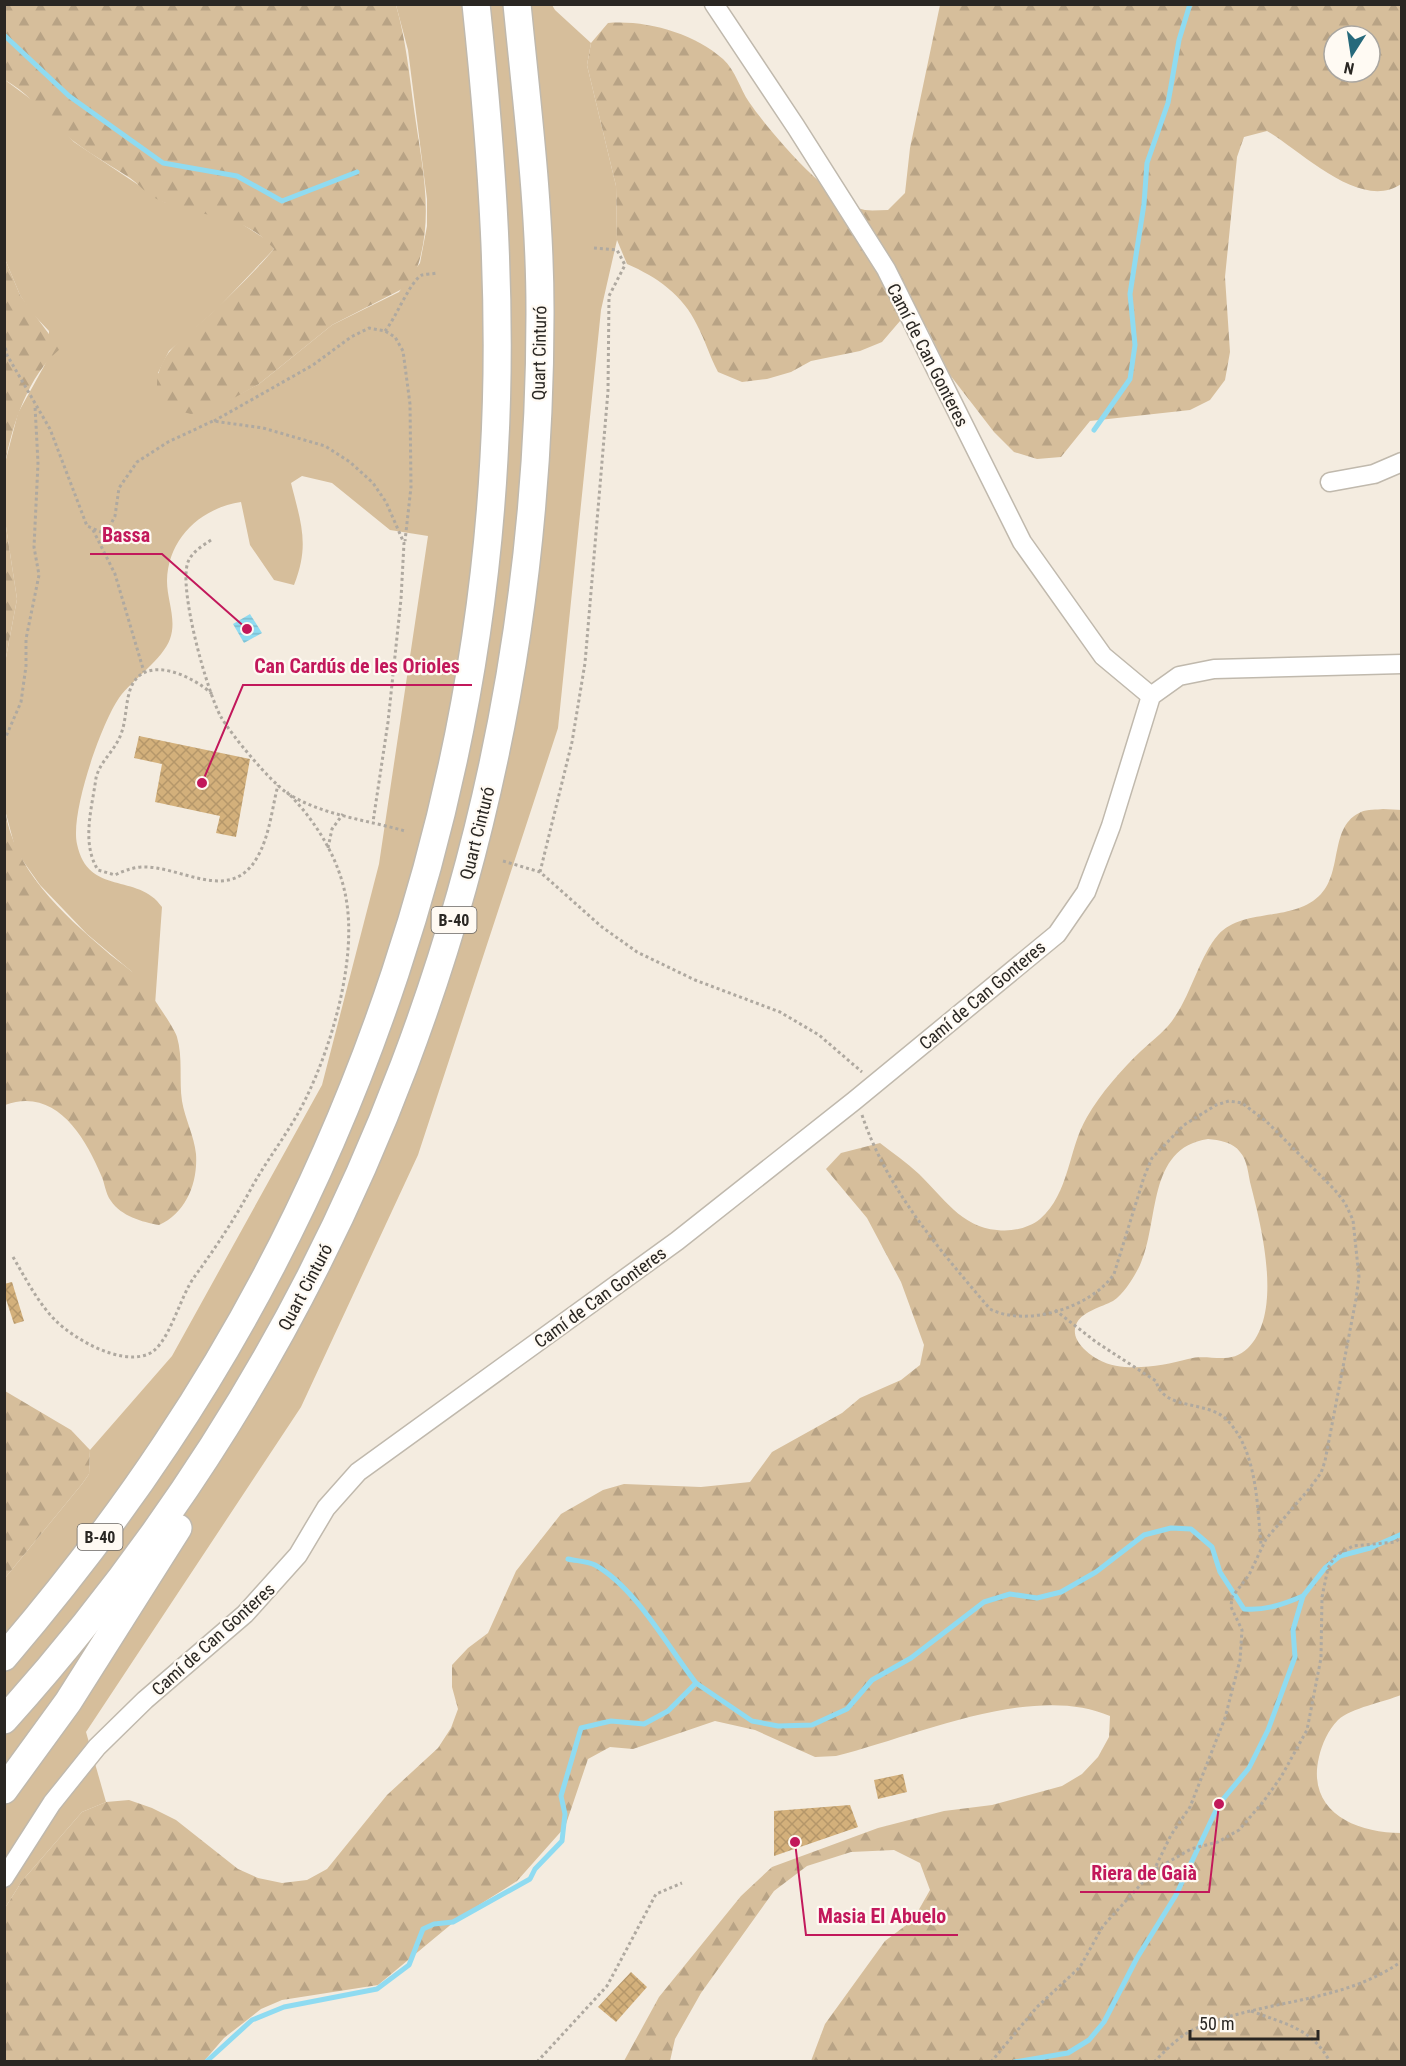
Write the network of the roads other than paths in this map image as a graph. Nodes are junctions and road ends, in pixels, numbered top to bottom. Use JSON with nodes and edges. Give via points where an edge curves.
{"nodes":[{"id":1,"x":476,"y":4,"type":"edge"},
{"id":2,"x":517,"y":4,"type":"edge"},
{"id":3,"x":714,"y":4,"type":"edge"},
{"id":4,"x":1401,"y":462,"type":"edge"},
{"id":5,"x":1330,"y":482,"type":"dead end"},
{"id":6,"x":1401,"y":664,"type":"edge"},
{"id":7,"x":1151,"y":696,"type":"junction"},
{"id":8,"x":187,"y":1411,"type":"junction"},
{"id":9,"x":223,"y":1433,"type":"junction"},
{"id":10,"x":4,"y":1629,"type":"edge"},
{"id":11,"x":4,"y":1657,"type":"edge"},
{"id":12,"x":4,"y":1720,"type":"edge"},
{"id":13,"x":4,"y":1790,"type":"edge"},
{"id":14,"x":4,"y":1878,"type":"edge"}],
"edges":[{"from":1,"to":8,"type":"highway","number":"B-40","via":[[491,162],[498,375],[488,545],[461,718],[420,888],[371,1041],[335,1131],[282,1242]]},
{"from":2,"to":9,"type":"highway","name":"Quart Cinturó","number":"B-40","via":[[537,223],[539,387],[535,475],[523,587],[494,768],[449,940],[385,1118],[306,1287]]},
{"from":3,"to":7,"type":"street","name":"Camí de Can Gonteres","via":[[886,269],[1022,542],[1103,656]]},
{"from":4,"to":5,"type":"street","via":[[1374,474]]},
{"from":6,"to":7,"type":"street","via":[[1214,669],[1179,676]]},
{"from":7,"to":14,"type":"street","name":"Camí de Can Gonteres","via":[[1086,892],[1056,934],[677,1241],[358,1472],[326,1509],[298,1555],[245,1614],[96,1747],[52,1803]]},
{"from":8,"to":10,"type":"highway","via":[[126,1476]]},
{"from":8,"to":11,"type":"highway","number":"B-40","via":[[77,1569]]},
{"from":9,"to":12,"type":"highway","name":"Quart Cinturó","number":"B-40","via":[[112,1591]]},
{"from":9,"to":13,"type":"highway","via":[[191,1505],[151,1573],[68,1702]]}]}
